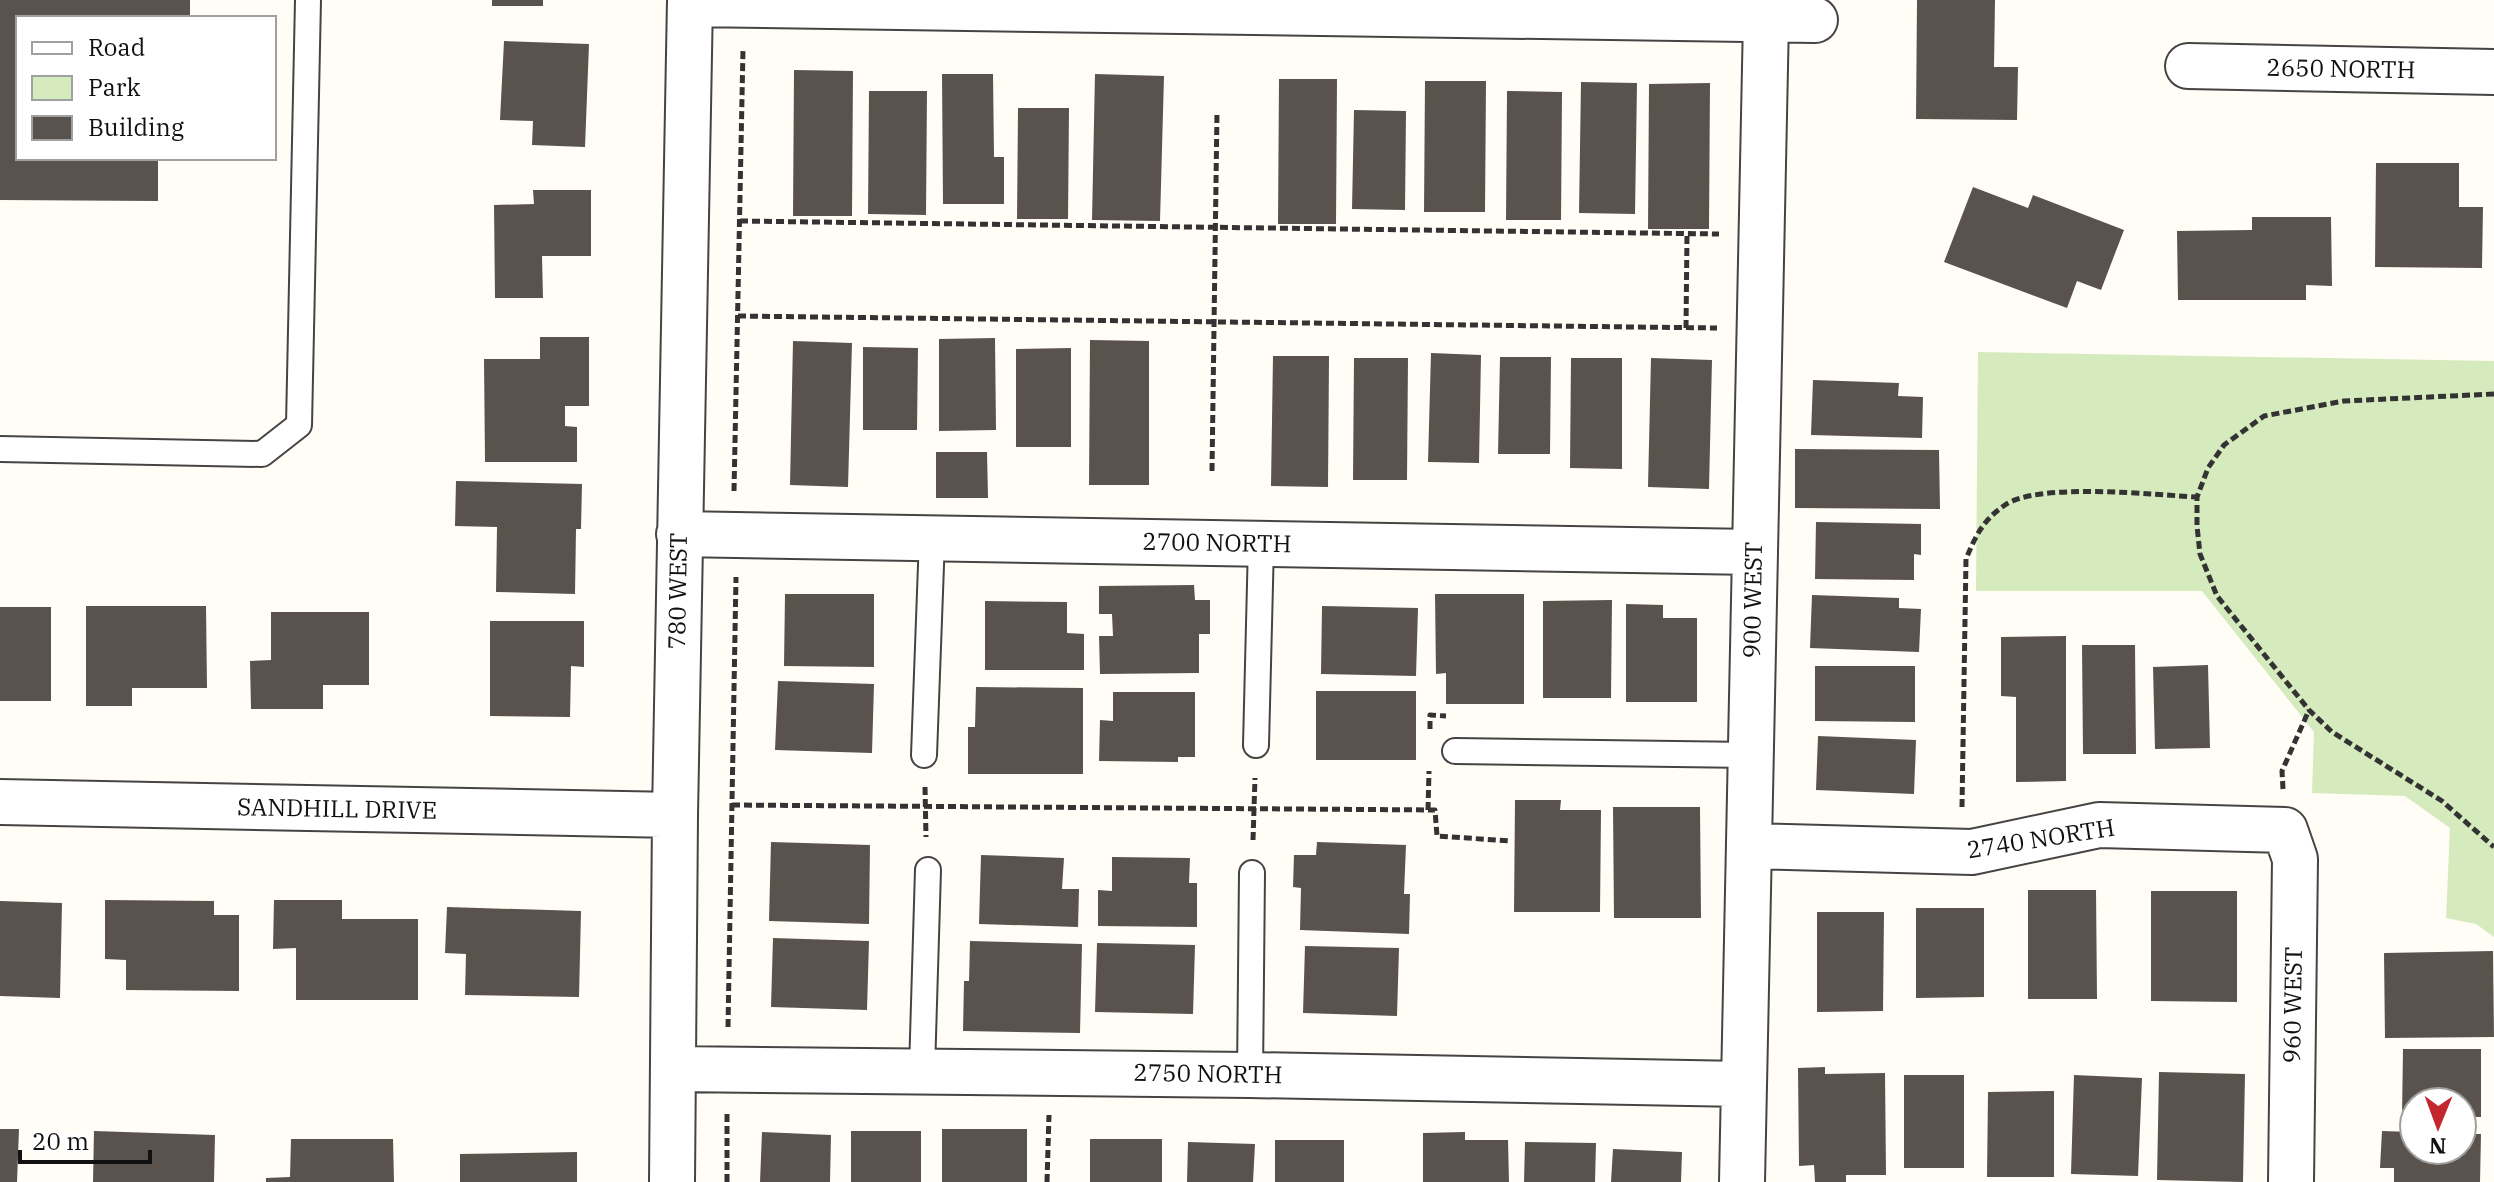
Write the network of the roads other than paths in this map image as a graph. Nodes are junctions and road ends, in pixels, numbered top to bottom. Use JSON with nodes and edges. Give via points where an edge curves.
{"nodes":[{"id":1,"x":308,"y":0,"type":"edge"},
{"id":2,"x":690,"y":2,"type":"edge"},
{"id":3,"x":1766,"y":19,"type":"junction"},
{"id":4,"x":1815,"y":20,"type":"dead end"},
{"id":5,"x":2188,"y":66,"type":"dead end"},
{"id":6,"x":2494,"y":72,"type":"edge"},
{"id":7,"x":0,"y":449,"type":"edge"},
{"id":8,"x":679,"y":534,"type":"junction"},
{"id":9,"x":932,"y":538,"type":"junction"},
{"id":10,"x":1261,"y":544,"type":"junction"},
{"id":11,"x":1754,"y":552,"type":"junction"},
{"id":12,"x":1256,"y":745,"type":"road end"},
{"id":13,"x":1455,"y":751,"type":"dead end"},
{"id":14,"x":924,"y":755,"type":"road end"},
{"id":15,"x":1751,"y":755,"type":"junction"},
{"id":16,"x":0,"y":802,"type":"edge"},
{"id":17,"x":675,"y":815,"type":"junction"},
{"id":18,"x":2285,"y":830,"type":"joint"},
{"id":19,"x":1749,"y":846,"type":"junction"},
{"id":20,"x":928,"y":870,"type":"road end"},
{"id":21,"x":1252,"y":873,"type":"road end"},
{"id":22,"x":673,"y":1069,"type":"junction"},
{"id":23,"x":922,"y":1070,"type":"junction"},
{"id":24,"x":1250,"y":1075,"type":"junction"},
{"id":25,"x":1743,"y":1084,"type":"junction"},
{"id":26,"x":672,"y":1182,"type":"edge"},
{"id":27,"x":1742,"y":1182,"type":"edge"},
{"id":28,"x":2291,"y":1182,"type":"edge"}],
"edges":[{"from":1,"to":7,"type":"lane","via":[[299,425],[262,454]]},
{"from":2,"to":3,"type":"street"},
{"from":2,"to":8,"type":"street","name":"780 WEST"},
{"from":3,"to":4,"type":"street"},
{"from":3,"to":11,"type":"street","name":"900 WEST"},
{"from":5,"to":6,"type":"street","name":"2650 NORTH"},
{"from":8,"to":9,"type":"street","name":"2700 NORTH"},
{"from":8,"to":17,"type":"street","name":"780 WEST"},
{"from":9,"to":10,"type":"street","name":"2700 NORTH"},
{"from":9,"to":14,"type":"lane"},
{"from":10,"to":11,"type":"street","name":"2700 NORTH"},
{"from":10,"to":12,"type":"lane"},
{"from":11,"to":15,"type":"street","name":"900 WEST"},
{"from":13,"to":15,"type":"lane"},
{"from":15,"to":19,"type":"street","name":"900 WEST"},
{"from":16,"to":17,"type":"street","name":"SANDHILL DRIVE"},
{"from":17,"to":22,"type":"street","name":"780 WEST"},
{"from":18,"to":19,"type":"street","name":"2740 NORTH","via":[[2099,825],[1972,852]]},
{"from":18,"to":28,"type":"street","name":"960 WEST","via":[[2295,859]]},
{"from":19,"to":25,"type":"street","name":"900 WEST"},
{"from":20,"to":23,"type":"lane"},
{"from":21,"to":24,"type":"lane"},
{"from":22,"to":23,"type":"street","name":"2750 NORTH"},
{"from":22,"to":26,"type":"street","name":"780 WEST"},
{"from":23,"to":24,"type":"street","name":"2750 NORTH"},
{"from":24,"to":25,"type":"street","name":"2750 NORTH"},
{"from":25,"to":27,"type":"street","name":"900 WEST"}]}
